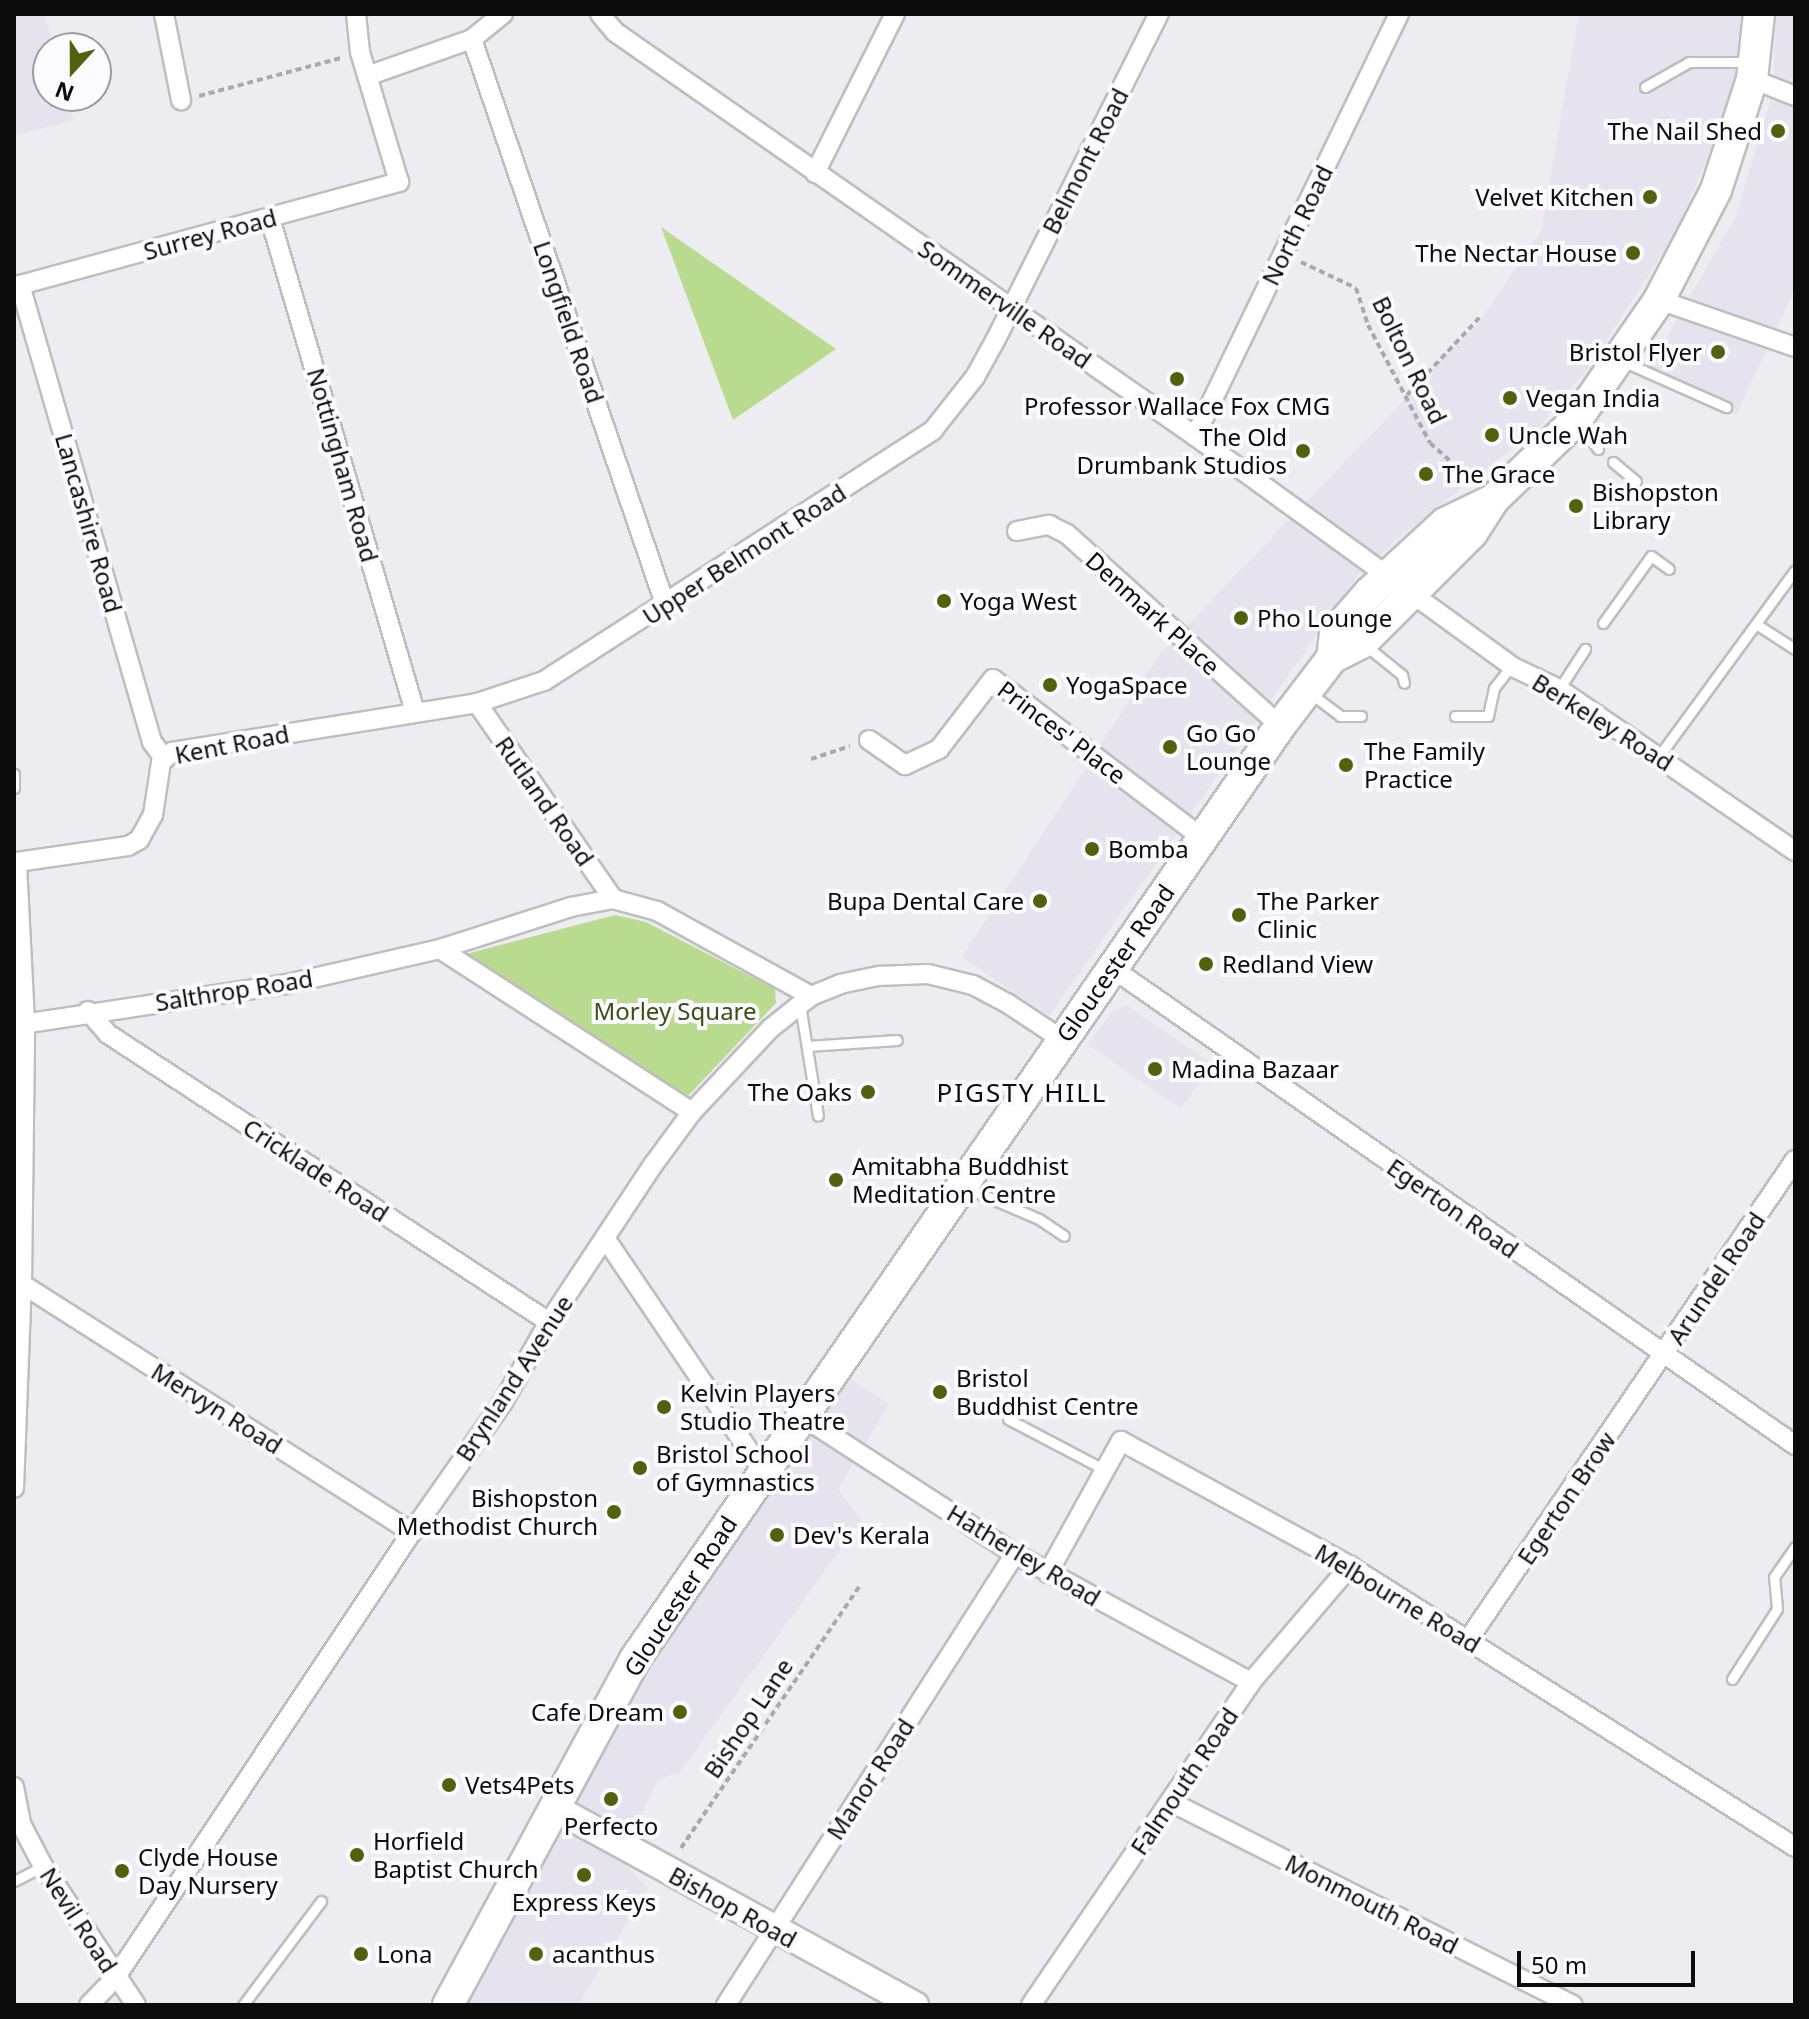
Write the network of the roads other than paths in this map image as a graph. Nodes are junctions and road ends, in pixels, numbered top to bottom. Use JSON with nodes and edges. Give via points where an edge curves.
{"nodes":[{"id":1,"x":164,"y":14,"type":"edge"},
{"id":2,"x":356,"y":14,"type":"edge"},
{"id":3,"x":503,"y":14,"type":"edge"},
{"id":4,"x":600,"y":14,"type":"edge"},
{"id":5,"x":895,"y":14,"type":"edge"},
{"id":6,"x":1159,"y":14,"type":"edge"},
{"id":7,"x":1399,"y":14,"type":"edge"},
{"id":8,"x":1759,"y":14,"type":"edge"},
{"id":9,"x":472,"y":39,"type":"junction"},
{"id":10,"x":1753,"y":71,"type":"junction"},
{"id":11,"x":367,"y":76,"type":"junction"},
{"id":12,"x":1645,"y":87,"type":"dead end"},
{"id":13,"x":1795,"y":96,"type":"edge"},
{"id":14,"x":181,"y":100,"type":"road end"},
{"id":15,"x":815,"y":173,"type":"junction"},
{"id":16,"x":270,"y":218,"type":"junction"},
{"id":17,"x":20,"y":285,"type":"joint"},
{"id":18,"x":1659,"y":300,"type":"junction"},
{"id":19,"x":1009,"y":307,"type":"junction"},
{"id":20,"x":1795,"y":347,"type":"edge"},
{"id":21,"x":1619,"y":359,"type":"junction"},
{"id":22,"x":1726,"y":407,"type":"dead end"},
{"id":23,"x":1577,"y":419,"type":"junction"},
{"id":24,"x":1195,"y":436,"type":"junction"},
{"id":25,"x":1598,"y":449,"type":"dead end"},
{"id":26,"x":1613,"y":462,"type":"dead end"},
{"id":27,"x":1636,"y":481,"type":"dead end"},
{"id":28,"x":1017,"y":531,"type":"dead end"},
{"id":29,"x":1669,"y":569,"type":"dead end"},
{"id":30,"x":1795,"y":570,"type":"edge"},
{"id":31,"x":1401,"y":583,"type":"junction"},
{"id":32,"x":665,"y":604,"type":"junction"},
{"id":33,"x":1603,"y":623,"type":"dead end"},
{"id":34,"x":1756,"y":624,"type":"junction"},
{"id":35,"x":1363,"y":642,"type":"junction"},
{"id":36,"x":1585,"y":649,"type":"dead end"},
{"id":37,"x":1795,"y":649,"type":"edge"},
{"id":38,"x":1332,"y":658,"type":"junction"},
{"id":39,"x":1511,"y":666,"type":"junction"},
{"id":40,"x":1404,"y":683,"type":"dead end"},
{"id":41,"x":1559,"y":689,"type":"junction"},
{"id":42,"x":1307,"y":691,"type":"junction"},
{"id":43,"x":477,"y":703,"type":"junction"},
{"id":44,"x":415,"y":712,"type":"junction"},
{"id":45,"x":1361,"y":716,"type":"dead end"},
{"id":46,"x":1455,"y":716,"type":"dead end"},
{"id":47,"x":1280,"y":726,"type":"junction"},
{"id":48,"x":869,"y":740,"type":"road end"},
{"id":49,"x":1659,"y":756,"type":"junction"},
{"id":50,"x":164,"y":758,"type":"junction"},
{"id":51,"x":14,"y":774,"type":"edge"},
{"id":52,"x":14,"y":788,"type":"edge"},
{"id":53,"x":1201,"y":837,"type":"junction"},
{"id":54,"x":1795,"y":851,"type":"edge"},
{"id":55,"x":16,"y":856,"type":"edge"},
{"id":56,"x":613,"y":899,"type":"junction"},
{"id":57,"x":440,"y":949,"type":"junction"},
{"id":58,"x":1112,"y":968,"type":"junction"},
{"id":59,"x":805,"y":1000,"type":"junction"},
{"id":60,"x":88,"y":1011,"type":"junction"},
{"id":61,"x":20,"y":1024,"type":"edge"},
{"id":62,"x":897,"y":1040,"type":"dead end"},
{"id":63,"x":1063,"y":1040,"type":"junction"},
{"id":64,"x":807,"y":1046,"type":"junction"},
{"id":65,"x":692,"y":1112,"type":"junction"},
{"id":66,"x":818,"y":1116,"type":"dead end"},
{"id":67,"x":1795,"y":1160,"type":"edge"},
{"id":68,"x":962,"y":1186,"type":"junction"},
{"id":69,"x":1064,"y":1236,"type":"dead end"},
{"id":70,"x":605,"y":1238,"type":"junction"},
{"id":71,"x":18,"y":1286,"type":"edge"},
{"id":72,"x":549,"y":1322,"type":"junction"},
{"id":73,"x":1663,"y":1356,"type":"junction"},
{"id":74,"x":803,"y":1417,"type":"junction"},
{"id":75,"x":1008,"y":1419,"type":"dead end"},
{"id":76,"x":1795,"y":1445,"type":"edge"},
{"id":77,"x":1105,"y":1470,"type":"junction"},
{"id":78,"x":763,"y":1471,"type":"junction"},
{"id":79,"x":14,"y":1488,"type":"edge"},
{"id":80,"x":412,"y":1532,"type":"junction"},
{"id":81,"x":1795,"y":1547,"type":"edge"},
{"id":82,"x":1015,"y":1554,"type":"junction"},
{"id":83,"x":1350,"y":1566,"type":"junction"},
{"id":84,"x":1048,"y":1573,"type":"junction"},
{"id":85,"x":1468,"y":1640,"type":"junction"},
{"id":86,"x":1732,"y":1679,"type":"dead end"},
{"id":87,"x":1251,"y":1682,"type":"junction"},
{"id":88,"x":14,"y":1787,"type":"edge"},
{"id":89,"x":1171,"y":1802,"type":"junction"},
{"id":90,"x":553,"y":1807,"type":"junction"},
{"id":91,"x":1795,"y":1847,"type":"edge"},
{"id":92,"x":43,"y":1866,"type":"junction"},
{"id":93,"x":14,"y":1881,"type":"edge"},
{"id":94,"x":321,"y":1901,"type":"dead end"},
{"id":95,"x":774,"y":1930,"type":"junction"},
{"id":96,"x":116,"y":1977,"type":"junction"},
{"id":97,"x":89,"y":2005,"type":"edge"},
{"id":98,"x":136,"y":2005,"type":"edge"},
{"id":99,"x":243,"y":2005,"type":"edge"},
{"id":100,"x":448,"y":2005,"type":"edge"},
{"id":101,"x":726,"y":2005,"type":"edge"},
{"id":102,"x":915,"y":2005,"type":"edge"},
{"id":103,"x":1031,"y":2005,"type":"edge"},
{"id":104,"x":1573,"y":2005,"type":"edge"}],
"edges":[{"from":1,"to":14,"type":"street"},
{"from":2,"to":11,"type":"street"},
{"from":3,"to":9,"type":"street"},
{"from":4,"to":15,"type":"street","name":"Sommerville Road","via":[[615,32]]},
{"from":5,"to":15,"type":"street"},
{"from":6,"to":19,"type":"street","name":"Belmont Road"},
{"from":7,"to":24,"type":"street","name":"North Road"},
{"from":8,"to":10,"type":"main road","name":"Gloucester Road"},
{"from":9,"to":11,"type":"street"},
{"from":9,"to":32,"type":"street","name":"Longfield Road"},
{"from":10,"to":12,"type":"lane","via":[[1689,62]]},
{"from":10,"to":13,"type":"street"},
{"from":10,"to":18,"type":"main road","name":"Gloucester Road","via":[[1716,190]]},
{"from":11,"to":16,"type":"street","name":"Surrey Road","via":[[399,182]]},
{"from":15,"to":19,"type":"street","name":"Sommerville Road"},
{"from":16,"to":17,"type":"street","name":"Surrey Road"},
{"from":16,"to":44,"type":"street","name":"Nottingham Road"},
{"from":17,"to":50,"type":"street","name":"Lancashire Road","via":[[152,742]]},
{"from":18,"to":20,"type":"street"},
{"from":18,"to":21,"type":"main road","name":"Gloucester Road"},
{"from":19,"to":24,"type":"street","name":"Sommerville Road"},
{"from":19,"to":32,"type":"street","name":"Upper Belmont Road","via":[[975,377],[933,430]]},
{"from":21,"to":22,"type":"lane"},
{"from":21,"to":23,"type":"main road","name":"Gloucester Road"},
{"from":23,"to":25,"type":"lane"},
{"from":23,"to":31,"type":"main road","name":"Gloucester Road","via":[[1494,499],[1472,533]]},
{"from":24,"to":31,"type":"street","name":"Sommerville Road"},
{"from":26,"to":27,"type":"lane"},
{"from":28,"to":47,"type":"street","name":"Denmark Place","via":[[1049,525],[1067,534]]},
{"from":29,"to":33,"type":"lane","via":[[1651,556]]},
{"from":30,"to":34,"type":"lane"},
{"from":31,"to":35,"type":"main road","name":"Gloucester Road"},
{"from":31,"to":38,"type":"main road","name":"Gloucester Road","via":[[1335,632]]},
{"from":31,"to":39,"type":"street","name":"Berkeley Road"},
{"from":32,"to":43,"type":"street","name":"Upper Belmont Road","via":[[544,681]]},
{"from":34,"to":37,"type":"lane"},
{"from":34,"to":49,"type":"lane"},
{"from":35,"to":38,"type":"main road","name":"Gloucester Road"},
{"from":35,"to":40,"type":"lane","via":[[1402,675]]},
{"from":36,"to":41,"type":"lane"},
{"from":38,"to":42,"type":"main road","name":"Gloucester Road"},
{"from":39,"to":41,"type":"street","name":"Berkeley Road"},
{"from":39,"to":46,"type":"lane","via":[[1494,688],[1488,716]]},
{"from":41,"to":49,"type":"street","name":"Berkeley Road"},
{"from":42,"to":45,"type":"lane","via":[[1340,716]]},
{"from":42,"to":47,"type":"main road","name":"Gloucester Road"},
{"from":43,"to":44,"type":"street","name":"Upper Belmont Road"},
{"from":43,"to":56,"type":"street","name":"Rutland Road"},
{"from":44,"to":50,"type":"street","name":"Kent Road","via":[[172,752]]},
{"from":47,"to":53,"type":"main road","name":"Gloucester Road"},
{"from":48,"to":53,"type":"street","name":"Princes' Place","via":[[905,765],[939,749],[993,679]]},
{"from":49,"to":54,"type":"street","name":"Berkeley Road"},
{"from":50,"to":55,"type":"street","name":"Kent Road","via":[[153,815],[139,840],[128,846]]},
{"from":51,"to":52,"type":"lane"},
{"from":53,"to":58,"type":"main road","name":"Gloucester Road"},
{"from":55,"to":61,"type":"street"},
{"from":56,"to":57,"type":"street"},
{"from":56,"to":59,"type":"street","via":[[657,911]]},
{"from":57,"to":60,"type":"street","name":"Salthrop Road","via":[[287,984]]},
{"from":57,"to":65,"type":"street"},
{"from":58,"to":63,"type":"main road","name":"Gloucester Road"},
{"from":58,"to":73,"type":"street","name":"Egerton Road"},
{"from":59,"to":63,"type":"street","name":"Brynland Avenue","via":[[840,984],[928,974],[973,985]]},
{"from":59,"to":64,"type":"lane"},
{"from":59,"to":65,"type":"street","name":"Brynland Avenue","via":[[771,1028]]},
{"from":60,"to":61,"type":"street","name":"Salthrop Road"},
{"from":60,"to":72,"type":"street","name":"Cricklade Road","via":[[108,1034]]},
{"from":61,"to":71,"type":"street"},
{"from":62,"to":64,"type":"lane"},
{"from":63,"to":68,"type":"main road","name":"Gloucester Road"},
{"from":64,"to":66,"type":"lane"},
{"from":65,"to":70,"type":"street","name":"Brynland Avenue"},
{"from":67,"to":73,"type":"street","name":"Arundel Road"},
{"from":68,"to":69,"type":"lane","via":[[1039,1219]]},
{"from":68,"to":74,"type":"main road","name":"Gloucester Road"},
{"from":70,"to":72,"type":"street","name":"Brynland Avenue"},
{"from":70,"to":78,"type":"street"},
{"from":71,"to":79,"type":"street"},
{"from":71,"to":80,"type":"street","name":"Mervyn Road"},
{"from":72,"to":80,"type":"street","name":"Brynland Avenue","via":[[503,1402]]},
{"from":73,"to":76,"type":"street","name":"Egerton Road"},
{"from":73,"to":85,"type":"street","name":"Egerton Brow"},
{"from":74,"to":78,"type":"main road","name":"Gloucester Road"},
{"from":74,"to":82,"type":"street","name":"Hatherley Road"},
{"from":75,"to":77,"type":"lane"},
{"from":77,"to":83,"type":"street","name":"Melbourne Road","via":[[1121,1441]]},
{"from":77,"to":84,"type":"street","name":"Melbourne Road"},
{"from":78,"to":90,"type":"main road","name":"Gloucester Road","via":[[635,1659]]},
{"from":80,"to":96,"type":"street","name":"Brynland Avenue"},
{"from":81,"to":86,"type":"lane","via":[[1774,1577],[1777,1609]]},
{"from":82,"to":84,"type":"street","name":"Hatherley Road"},
{"from":82,"to":95,"type":"street","name":"Manor Road"},
{"from":83,"to":85,"type":"street","name":"Melbourne Road"},
{"from":83,"to":87,"type":"street","name":"Falmouth Road"},
{"from":84,"to":87,"type":"street","name":"Hatherley Road"},
{"from":85,"to":91,"type":"street","name":"Melbourne Road"},
{"from":87,"to":89,"type":"street","name":"Falmouth Road"},
{"from":88,"to":92,"type":"street","name":"Nevil Road","via":[[21,1824]]},
{"from":89,"to":103,"type":"street","name":"Falmouth Road"},
{"from":89,"to":104,"type":"street","name":"Monmouth Road"},
{"from":90,"to":95,"type":"street","name":"Bishop Road"},
{"from":90,"to":100,"type":"main road","name":"Gloucester Road"},
{"from":92,"to":93,"type":"lane"},
{"from":92,"to":96,"type":"street","name":"Nevil Road"},
{"from":94,"to":99,"type":"lane"},
{"from":95,"to":101,"type":"street","name":"Manor Road"},
{"from":95,"to":102,"type":"street","name":"Bishop Road"},
{"from":96,"to":97,"type":"street","name":"Brynland Avenue"},
{"from":96,"to":98,"type":"street","name":"Nevil Road"}]}
